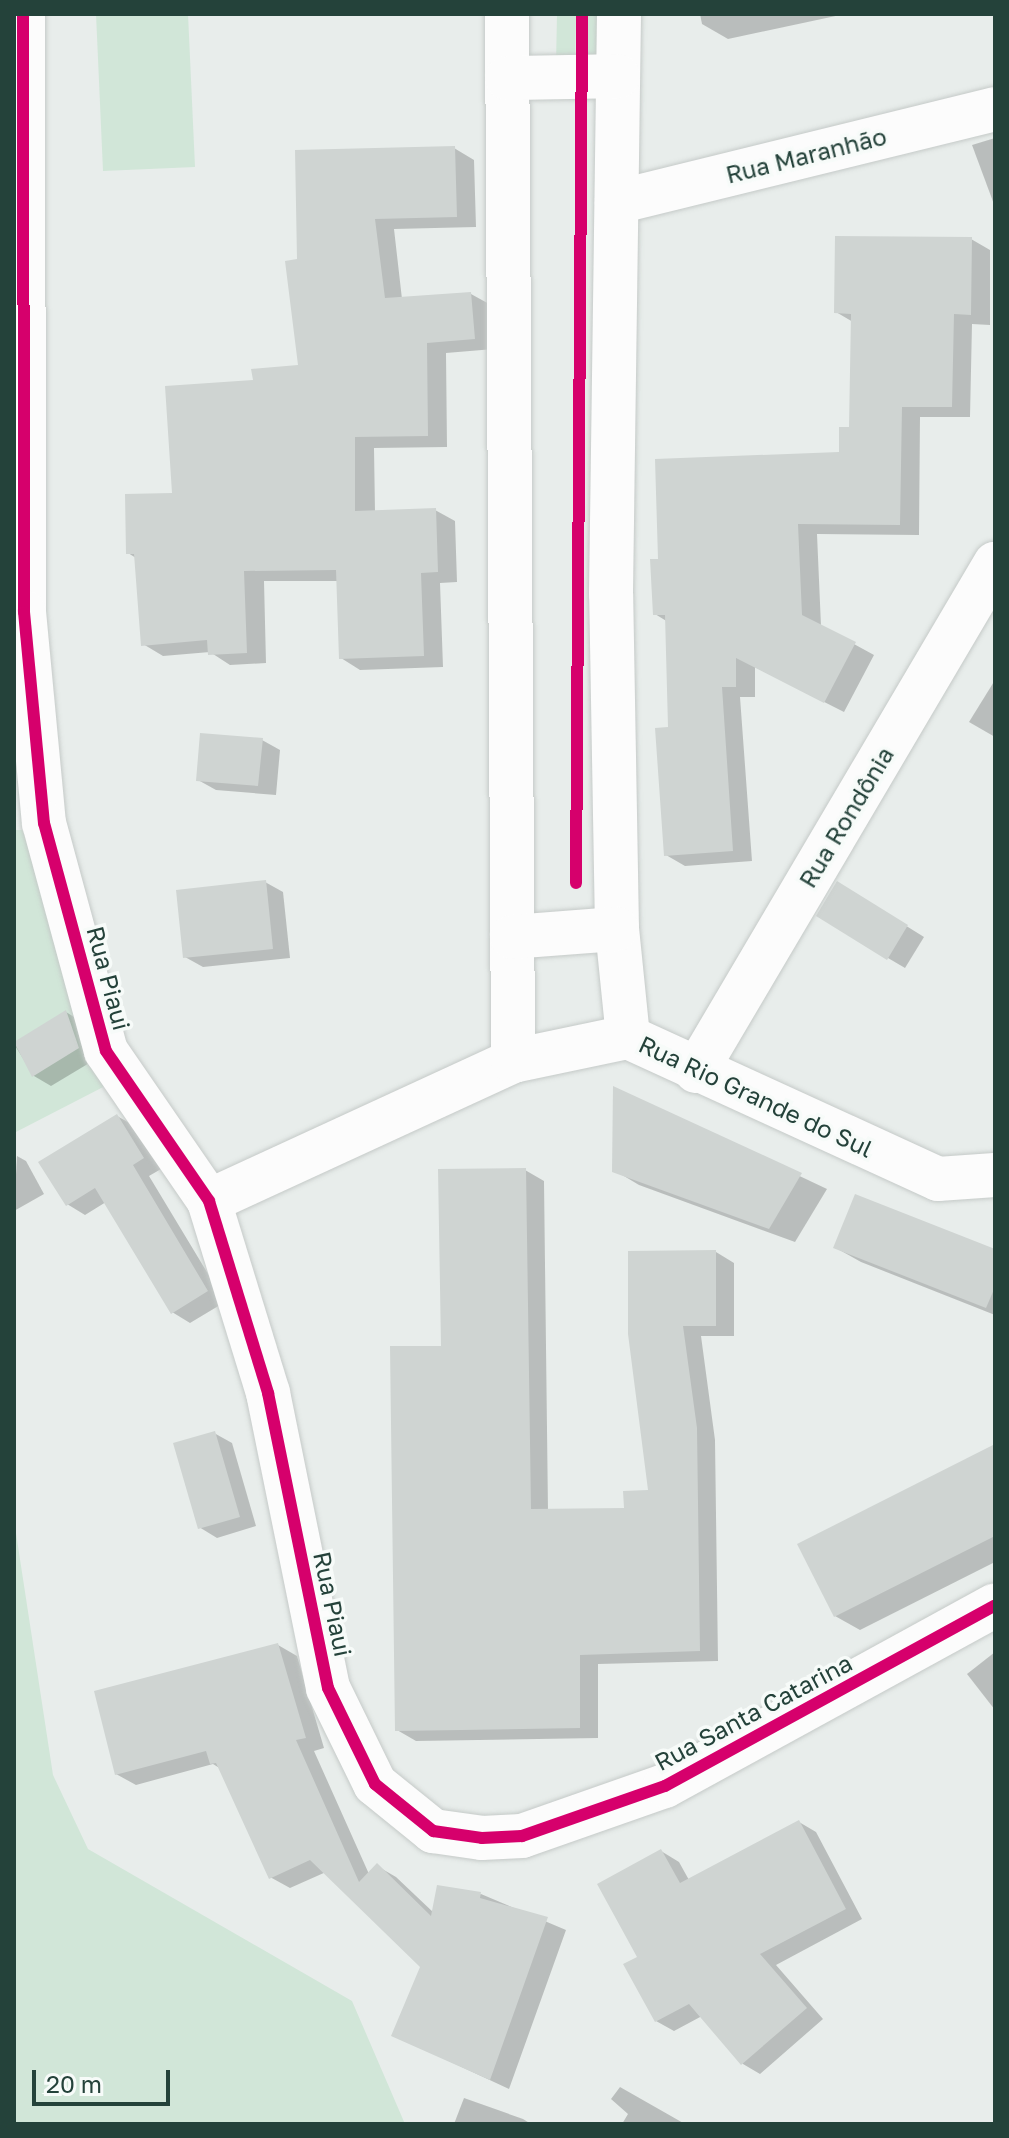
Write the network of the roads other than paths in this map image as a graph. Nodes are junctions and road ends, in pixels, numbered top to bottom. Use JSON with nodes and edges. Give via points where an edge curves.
{"nodes":[{"id":1,"x":23,"y":14,"type":"edge"},
{"id":2,"x":507,"y":14,"type":"edge"},
{"id":3,"x":619,"y":14,"type":"edge"},
{"id":4,"x":618,"y":76,"type":"junction"},
{"id":5,"x":507,"y":78,"type":"junction"},
{"id":6,"x":995,"y":109,"type":"edge"},
{"id":7,"x":617,"y":202,"type":"junction"},
{"id":8,"x":995,"y":564,"type":"edge"},
{"id":9,"x":617,"y":929,"type":"junction"},
{"id":10,"x":512,"y":937,"type":"junction"},
{"id":11,"x":628,"y":1037,"type":"junction"},
{"id":12,"x":513,"y":1061,"type":"junction"},
{"id":13,"x":696,"y":1071,"type":"junction"},
{"id":14,"x":995,"y":1175,"type":"edge"},
{"id":15,"x":209,"y":1201,"type":"junction"},
{"id":16,"x":995,"y":1605,"type":"edge"},
{"id":17,"x":522,"y":1836,"type":"joint"}],
"edges":[{"from":1,"to":15,"type":"street","name":"Rua Piaui","via":[[24,612],[44,823],[106,1051]]},
{"from":2,"to":5,"type":"street"},
{"from":3,"to":4,"type":"street"},
{"from":4,"to":5,"type":"street"},
{"from":4,"to":7,"type":"street"},
{"from":5,"to":10,"type":"street"},
{"from":6,"to":7,"type":"street","name":"Rua Maranhão"},
{"from":7,"to":9,"type":"street","via":[[611,594]]},
{"from":8,"to":13,"type":"street","name":"Rua Rondônia"},
{"from":9,"to":10,"type":"street"},
{"from":9,"to":11,"type":"street"},
{"from":10,"to":12,"type":"street"},
{"from":11,"to":12,"type":"street","name":"Rua Rio Grande do Sul"},
{"from":11,"to":13,"type":"street","name":"Rua Rio Grande do Sul"},
{"from":12,"to":15,"type":"street","name":"Rua Rio Grande do Sul"},
{"from":13,"to":14,"type":"street","name":"Rua Rio Grande do Sul","via":[[938,1179]]},
{"from":15,"to":17,"type":"street","name":"Rua Piaui","via":[[268,1393],[328,1688],[375,1784],[433,1831],[482,1838]]},
{"from":16,"to":17,"type":"street","name":"Rua Santa Catarina","via":[[665,1786]]}]}
